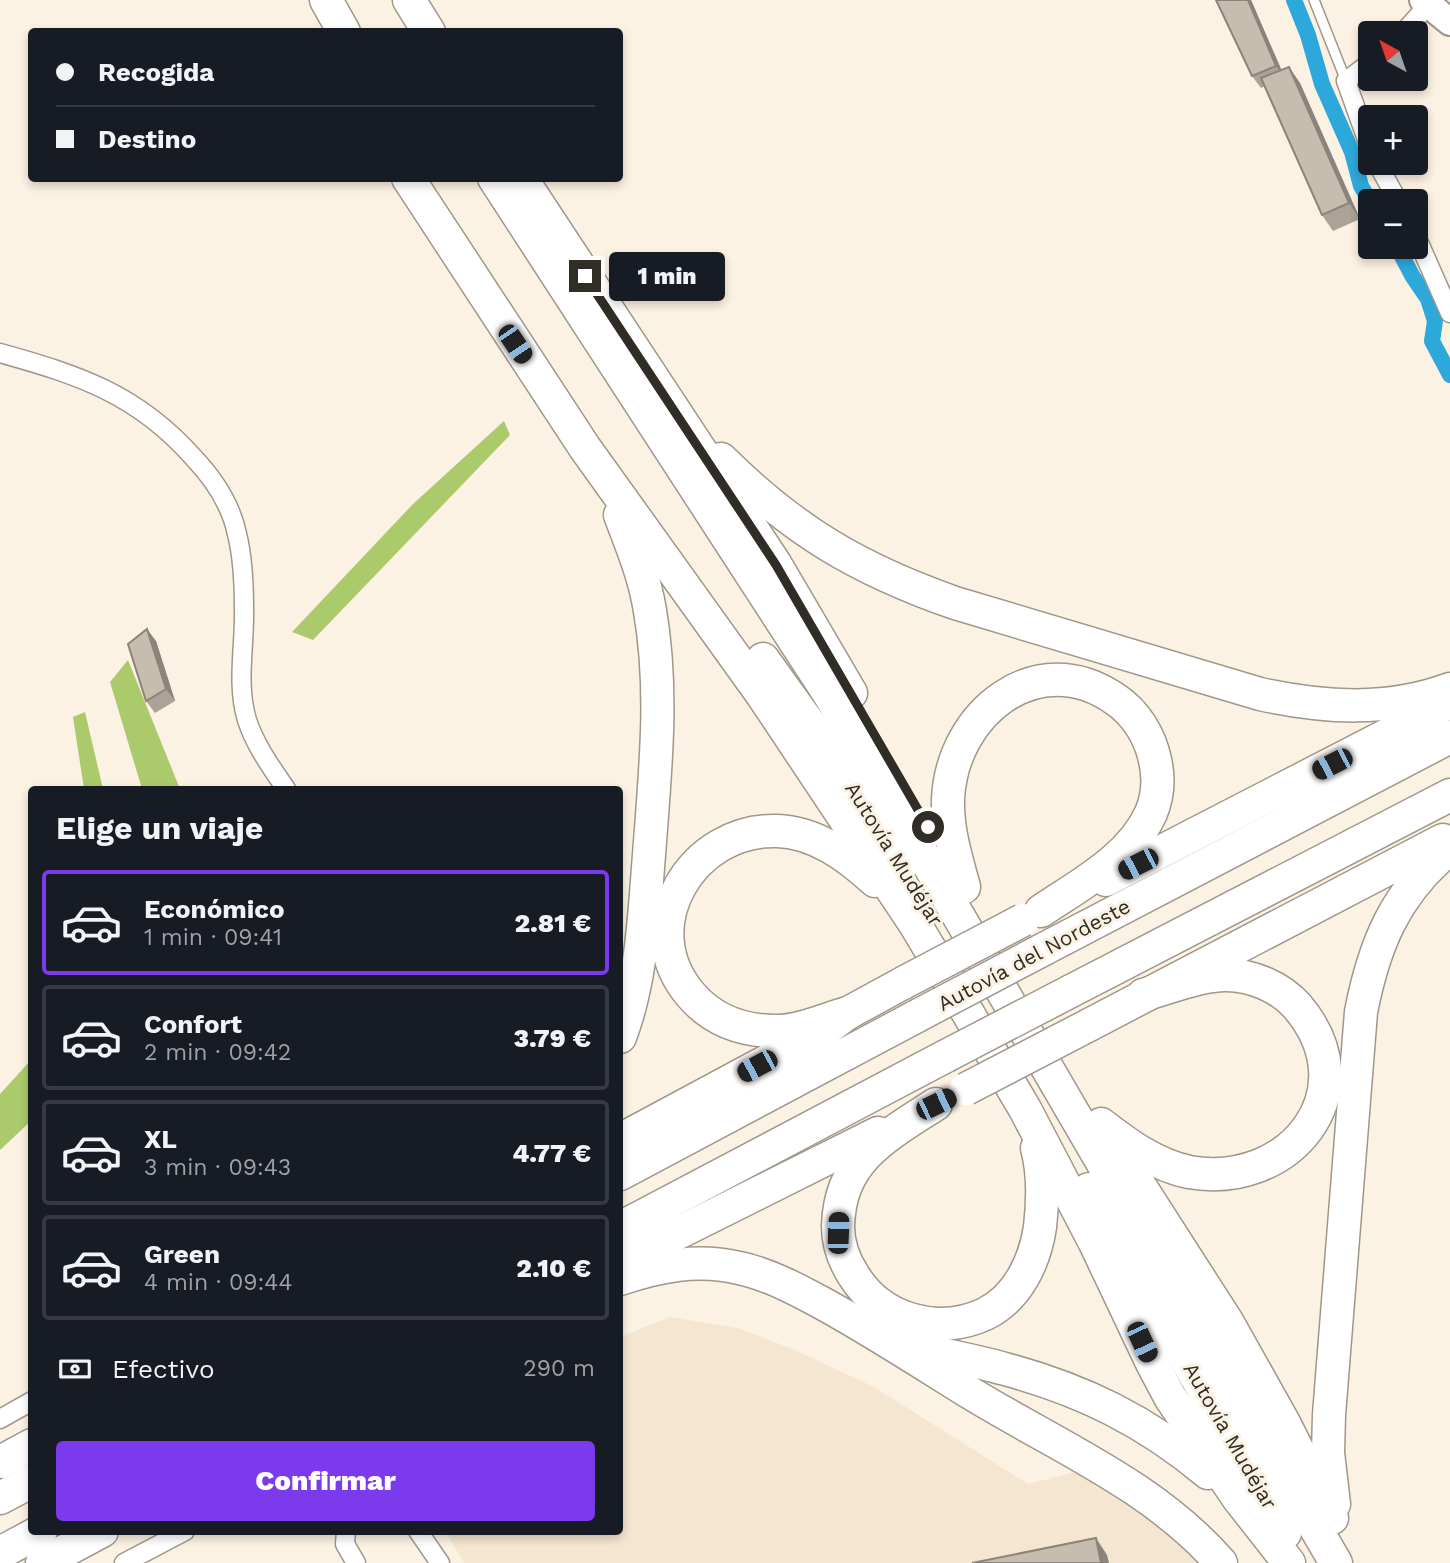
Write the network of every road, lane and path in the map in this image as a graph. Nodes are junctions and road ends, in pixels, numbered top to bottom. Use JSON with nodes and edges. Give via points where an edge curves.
{"nodes":[{"id":1,"x":305,"y":0,"type":"edge"},
{"id":2,"x":326,"y":0,"type":"edge"},
{"id":3,"x":387,"y":0,"type":"edge"},
{"id":4,"x":409,"y":0,"type":"edge"},
{"id":5,"x":1314,"y":0,"type":"edge"},
{"id":6,"x":1425,"y":2,"type":"edge"},
{"id":7,"x":1412,"y":21,"type":"edge"},
{"id":8,"x":1450,"y":22,"type":"edge"},
{"id":9,"x":318,"y":28,"type":"edge"},
{"id":10,"x":342,"y":28,"type":"edge"},
{"id":11,"x":404,"y":28,"type":"edge"},
{"id":12,"x":426,"y":28,"type":"edge"},
{"id":13,"x":1358,"y":72,"type":"edge"},
{"id":14,"x":1346,"y":81,"type":"junction"},
{"id":15,"x":1358,"y":114,"type":"edge"},
{"id":16,"x":411,"y":182,"type":"edge"},
{"id":17,"x":436,"y":182,"type":"edge"},
{"id":18,"x":497,"y":182,"type":"edge"},
{"id":19,"x":524,"y":182,"type":"edge"},
{"id":20,"x":1426,"y":259,"type":"edge"},
{"id":21,"x":1450,"y":313,"type":"edge"},
{"id":22,"x":0,"y":353,"type":"edge"},
{"id":23,"x":684,"y":424,"type":"junction"},
{"id":24,"x":585,"y":448,"type":"junction"},
{"id":25,"x":1450,"y":689,"type":"edge"},
{"id":26,"x":1450,"y":702,"type":"edge"},
{"id":27,"x":1450,"y":737,"type":"edge"},
{"id":28,"x":284,"y":786,"type":"edge"},
{"id":29,"x":1450,"y":796,"type":"edge"},
{"id":30,"x":1450,"y":836,"type":"edge"},
{"id":31,"x":1450,"y":848,"type":"edge"},
{"id":32,"x":964,"y":887,"type":"junction"},
{"id":33,"x":1032,"y":915,"type":"junction"},
{"id":34,"x":915,"y":924,"type":"junction"},
{"id":35,"x":1143,"y":995,"type":"junction"},
{"id":36,"x":848,"y":1013,"type":"junction"},
{"id":37,"x":623,"y":1027,"type":"edge"},
{"id":38,"x":936,"y":1104,"type":"junction"},
{"id":39,"x":1025,"y":1109,"type":"junction"},
{"id":40,"x":1101,"y":1124,"type":"junction"},
{"id":41,"x":623,"y":1138,"type":"edge"},
{"id":42,"x":623,"y":1172,"type":"edge"},
{"id":43,"x":623,"y":1226,"type":"edge"},
{"id":44,"x":623,"y":1260,"type":"edge"},
{"id":45,"x":623,"y":1278,"type":"edge"},
{"id":46,"x":887,"y":1340,"type":"junction"},
{"id":47,"x":28,"y":1403,"type":"edge"},
{"id":48,"x":0,"y":1419,"type":"edge"},
{"id":49,"x":28,"y":1447,"type":"edge"},
{"id":50,"x":0,"y":1462,"type":"edge"},
{"id":51,"x":28,"y":1483,"type":"edge"},
{"id":52,"x":0,"y":1498,"type":"edge"},
{"id":53,"x":1238,"y":1499,"type":"junction"},
{"id":54,"x":34,"y":1535,"type":"edge"},
{"id":55,"x":94,"y":1535,"type":"edge"},
{"id":56,"x":177,"y":1535,"type":"edge"},
{"id":57,"x":346,"y":1535,"type":"edge"},
{"id":58,"x":421,"y":1535,"type":"edge"},
{"id":59,"x":0,"y":1553,"type":"edge"},
{"id":60,"x":1345,"y":1554,"type":"edge"},
{"id":61,"x":42,"y":1563,"type":"edge"},
{"id":62,"x":124,"y":1563,"type":"edge"},
{"id":63,"x":356,"y":1563,"type":"edge"},
{"id":64,"x":440,"y":1563,"type":"edge"},
{"id":65,"x":1221,"y":1563,"type":"edge"},
{"id":66,"x":1289,"y":1563,"type":"edge"},
{"id":67,"x":1303,"y":1563,"type":"edge"}],
"edges":[{"from":1,"to":9,"type":"highway"},
{"from":2,"to":10,"type":"highway"},
{"from":3,"to":11,"type":"highway"},
{"from":4,"to":12,"type":"highway"},
{"from":5,"to":14,"type":"lane"},
{"from":6,"to":7,"type":"street"},
{"from":6,"to":8,"type":"main road"},
{"from":13,"to":14,"type":"street"},
{"from":14,"to":15,"type":"street"},
{"from":16,"to":24,"type":"highway"},
{"from":17,"to":67,"type":"highway","name":"Autovía Mudéjar","via":[[618,458],[824,744],[937,922]]},
{"from":18,"to":60,"type":"highway","name":"Autovía Mudéjar","via":[[829,694]]},
{"from":19,"to":23,"type":"highway"},
{"from":20,"to":21,"type":"street"},
{"from":22,"to":28,"type":"street","via":[[114,392],[162,424],[206,470],[237,532],[244,610],[241,677],[247,719]]},
{"from":23,"to":25,"type":"highway","via":[[806,532],[872,570],[955,603],[1293,701],[1361,706]]},
{"from":23,"to":32,"type":"highway","via":[[808,619]]},
{"from":24,"to":34,"type":"highway","via":[[763,696]]},
{"from":24,"to":37,"type":"highway","via":[[617,508],[640,569],[658,669],[659,718],[642,943]]},
{"from":26,"to":33,"type":"highway"},
{"from":27,"to":42,"type":"highway","name":"Autovía del Nordeste","bridge":true},
{"from":29,"to":43,"type":"highway","bridge":true},
{"from":30,"to":35,"type":"highway"},
{"from":31,"to":60,"type":"highway","via":[[1420,876],[1385,927],[1361,1012],[1329,1416],[1331,1489]]},
{"from":32,"to":33,"type":"highway","via":[[951,840],[948,799],[957,753],[974,723],[1006,695],[1027,685],[1058,681],[1097,688],[1122,704],[1149,740],[1157,767],[1152,812],[1120,854],[1093,877]]},
{"from":32,"to":40,"type":"highway"},
{"from":33,"to":36,"type":"highway","bridge":true},
{"from":34,"to":36,"type":"highway","via":[[845,856],[793,833],[763,832],[735,838],[706,855],[682,881],[670,913],[669,950],[684,987],[707,1012],[734,1026],[783,1031]]},
{"from":34,"to":39,"type":"highway"},
{"from":35,"to":38,"type":"highway","bridge":true},
{"from":35,"to":40,"type":"highway","via":[[1225,975],[1279,991],[1314,1027],[1321,1047],[1325,1080],[1318,1111],[1300,1139],[1271,1162],[1211,1173],[1190,1172],[1149,1157]]},
{"from":36,"to":41,"type":"highway","via":[[825,1030]]},
{"from":38,"to":39,"type":"highway","via":[[882,1141],[852,1172],[843,1189],[838,1233],[848,1267],[869,1294],[900,1316],[935,1325],[986,1313],[1015,1288],[1034,1255],[1042,1212],[1042,1174]]},
{"from":38,"to":44,"type":"highway"},
{"from":39,"to":53,"type":"highway","via":[[1158,1375]]},
{"from":40,"to":60,"type":"highway","via":[[1228,1322],[1283,1421]]},
{"from":45,"to":46,"type":"highway","via":[[656,1267],[697,1263],[741,1268],[800,1292]]},
{"from":46,"to":53,"type":"highway","via":[[1048,1381],[1111,1407],[1171,1443]]},
{"from":46,"to":65,"type":"highway","via":[[1160,1506]]},
{"from":47,"to":48,"type":"street"},
{"from":49,"to":50,"type":"highway"},
{"from":51,"to":52,"type":"highway"},
{"from":53,"to":66,"type":"highway"},
{"from":54,"to":59,"type":"highway"},
{"from":55,"to":61,"type":"highway"},
{"from":56,"to":62,"type":"street"},
{"from":57,"to":63,"type":"street","via":[[345,1544]]},
{"from":58,"to":64,"type":"street"}]}
